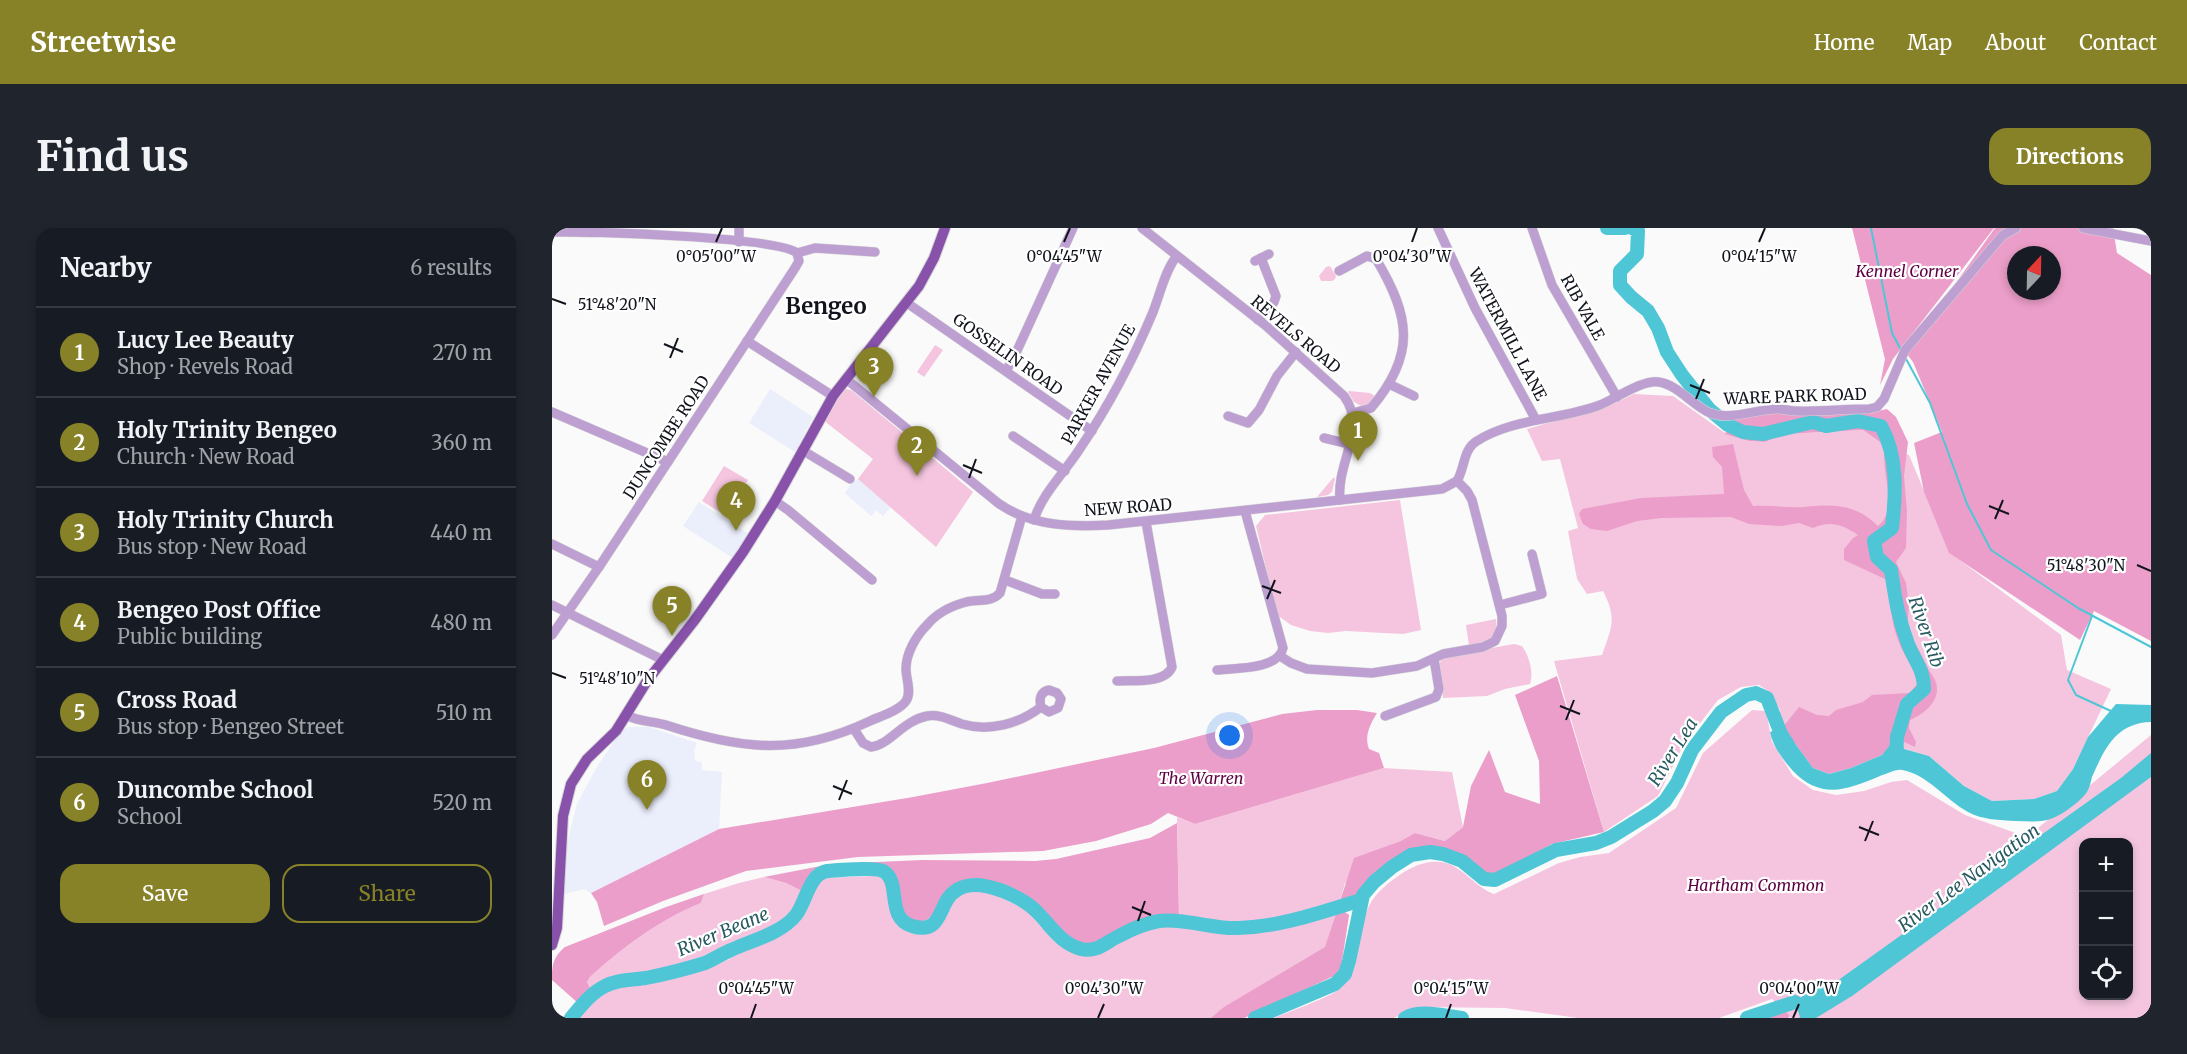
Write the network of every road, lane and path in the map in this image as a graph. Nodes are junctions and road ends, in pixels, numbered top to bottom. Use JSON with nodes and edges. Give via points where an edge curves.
{"nodes":[{"id":1,"x":739,"y":228,"type":"edge"},
{"id":2,"x":945,"y":228,"type":"edge"},
{"id":3,"x":1073,"y":228,"type":"edge"},
{"id":4,"x":1142,"y":228,"type":"edge"},
{"id":5,"x":1438,"y":228,"type":"edge"},
{"id":6,"x":1532,"y":228,"type":"edge"},
{"id":7,"x":2016,"y":228,"type":"edge"},
{"id":8,"x":2083,"y":228,"type":"edge"},
{"id":9,"x":552,"y":232,"type":"edge"},
{"id":10,"x":2151,"y":241,"type":"edge"},
{"id":11,"x":739,"y":242,"type":"junction"},
{"id":12,"x":875,"y":252,"type":"dead end"},
{"id":13,"x":797,"y":253,"type":"junction"},
{"id":14,"x":1176,"y":256,"type":"junction"},
{"id":15,"x":1262,"y":258,"type":"dead end"},
{"id":16,"x":1339,"y":271,"type":"dead end"},
{"id":17,"x":907,"y":303,"type":"junction"},
{"id":18,"x":1258,"y":320,"type":"junction"},
{"id":19,"x":747,"y":341,"type":"junction"},
{"id":20,"x":1296,"y":352,"type":"junction"},
{"id":21,"x":1006,"y":371,"type":"junction"},
{"id":22,"x":846,"y":379,"type":"junction"},
{"id":23,"x":1389,"y":384,"type":"junction"},
{"id":24,"x":833,"y":396,"type":"junction"},
{"id":25,"x":1414,"y":396,"type":"dead end"},
{"id":26,"x":1617,"y":397,"type":"junction"},
{"id":27,"x":552,"y":412,"type":"edge"},
{"id":28,"x":1353,"y":413,"type":"junction"},
{"id":29,"x":1228,"y":416,"type":"dead end"},
{"id":30,"x":1536,"y":420,"type":"junction"},
{"id":31,"x":1092,"y":431,"type":"junction"},
{"id":32,"x":1013,"y":436,"type":"dead end"},
{"id":33,"x":1324,"y":438,"type":"dead end"},
{"id":34,"x":1349,"y":444,"type":"junction"},
{"id":35,"x":802,"y":450,"type":"junction"},
{"id":36,"x":668,"y":462,"type":"junction"},
{"id":37,"x":1065,"y":471,"type":"junction"},
{"id":38,"x":850,"y":479,"type":"dead end"},
{"id":39,"x":1457,"y":481,"type":"junction"},
{"id":40,"x":1340,"y":500,"type":"junction"},
{"id":41,"x":775,"y":501,"type":"junction"},
{"id":42,"x":1245,"y":511,"type":"junction"},
{"id":43,"x":1022,"y":516,"type":"junction"},
{"id":44,"x":1034,"y":520,"type":"junction"},
{"id":45,"x":1146,"y":522,"type":"junction"},
{"id":46,"x":552,"y":544,"type":"edge"},
{"id":47,"x":1532,"y":554,"type":"dead end"},
{"id":48,"x":599,"y":567,"type":"junction"},
{"id":49,"x":872,"y":580,"type":"dead end"},
{"id":50,"x":1005,"y":580,"type":"junction"},
{"id":51,"x":1055,"y":594,"type":"dead end"},
{"id":52,"x":552,"y":604,"type":"edge"},
{"id":53,"x":1500,"y":605,"type":"junction"},
{"id":54,"x":568,"y":612,"type":"junction"},
{"id":55,"x":552,"y":635,"type":"edge"},
{"id":56,"x":1280,"y":656,"type":"junction"},
{"id":57,"x":663,"y":660,"type":"junction"},
{"id":58,"x":1434,"y":660,"type":"junction"},
{"id":59,"x":1217,"y":670,"type":"dead end"},
{"id":60,"x":1117,"y":681,"type":"dead end"},
{"id":61,"x":1041,"y":707,"type":"dead end"},
{"id":62,"x":626,"y":715,"type":"junction"},
{"id":63,"x":1385,"y":716,"type":"dead end"},
{"id":64,"x":854,"y":729,"type":"junction"},
{"id":65,"x":552,"y":945,"type":"edge"}],
"edges":[{"from":1,"to":11,"type":"street"},
{"from":2,"to":17,"type":"main road","via":[[927,273]]},
{"from":3,"to":21,"type":"street"},
{"from":4,"to":14,"type":"street","name":"REVELS ROAD"},
{"from":5,"to":30,"type":"street","name":"WATERMILL LANE","via":[[1475,308]]},
{"from":6,"to":26,"type":"street","name":"RIB VALE","via":[[1552,285]]},
{"from":7,"to":26,"type":"street","name":"WARE PARK ROAD","via":[[2003,235],[1905,350],[1888,392],[1877,406],[1726,415],[1710,413],[1658,381]]},
{"from":8,"to":10,"type":"street"},
{"from":9,"to":11,"type":"street"},
{"from":11,"to":13,"type":"street","via":[[784,247]]},
{"from":12,"to":13,"type":"street","via":[[815,248]]},
{"from":13,"to":19,"type":"street","name":"DUNCOMBE ROAD","via":[[799,261]]},
{"from":14,"to":18,"type":"street","name":"REVELS ROAD"},
{"from":14,"to":31,"type":"street","name":"PARKER AVENUE","via":[[1148,325]]},
{"from":15,"to":18,"type":"street","via":[[1276,296]]},
{"from":16,"to":23,"type":"street","via":[[1371,256],[1393,291],[1404,337],[1399,366]]},
{"from":17,"to":21,"type":"street","name":"GOSSELIN ROAD"},
{"from":17,"to":22,"type":"main road"},
{"from":18,"to":20,"type":"street","name":"REVELS ROAD"},
{"from":19,"to":24,"type":"street"},
{"from":19,"to":36,"type":"street","name":"DUNCOMBE ROAD"},
{"from":20,"to":28,"type":"street","name":"REVELS ROAD","via":[[1344,396]]},
{"from":20,"to":29,"type":"street","via":[[1248,423]]},
{"from":21,"to":31,"type":"street","name":"GOSSELIN ROAD"},
{"from":22,"to":24,"type":"main road"},
{"from":22,"to":43,"type":"street","name":"NEW ROAD","via":[[998,503]]},
{"from":23,"to":25,"type":"street"},
{"from":23,"to":28,"type":"street","via":[[1371,408]]},
{"from":24,"to":35,"type":"main road"},
{"from":26,"to":30,"type":"street","name":"WARE PARK ROAD","via":[[1573,414]]},
{"from":27,"to":36,"type":"street"},
{"from":28,"to":34,"type":"street"},
{"from":30,"to":39,"type":"street","name":"WARE PARK ROAD","via":[[1474,443]]},
{"from":31,"to":37,"type":"street","name":"PARKER AVENUE"},
{"from":32,"to":37,"type":"street"},
{"from":33,"to":34,"type":"street"},
{"from":34,"to":40,"type":"street","via":[[1339,487]]},
{"from":35,"to":38,"type":"street"},
{"from":35,"to":41,"type":"main road"},
{"from":36,"to":48,"type":"street","name":"DUNCOMBE ROAD"},
{"from":37,"to":44,"type":"street","name":"PARKER AVENUE"},
{"from":39,"to":40,"type":"street","name":"NEW ROAD","via":[[1442,489]]},
{"from":39,"to":53,"type":"street","via":[[1472,500]]},
{"from":40,"to":42,"type":"street","name":"NEW ROAD"},
{"from":41,"to":49,"type":"street"},
{"from":41,"to":57,"type":"main road","via":[[730,571]]},
{"from":42,"to":45,"type":"street","name":"NEW ROAD"},
{"from":42,"to":56,"type":"street","via":[[1282,643]]},
{"from":43,"to":44,"type":"street","name":"NEW ROAD"},
{"from":43,"to":50,"type":"street"},
{"from":44,"to":45,"type":"street","name":"NEW ROAD","via":[[1073,526]]},
{"from":45,"to":60,"type":"street","via":[[1172,667],[1160,678]]},
{"from":46,"to":48,"type":"street"},
{"from":47,"to":53,"type":"street","via":[[1542,594]]},
{"from":48,"to":54,"type":"street","name":"DUNCOMBE ROAD"},
{"from":50,"to":51,"type":"street","via":[[1042,594]]},
{"from":50,"to":64,"type":"street","via":[[994,598],[958,604],[927,625],[908,655],[906,700]]},
{"from":52,"to":54,"type":"street"},
{"from":53,"to":58,"type":"street","via":[[1502,626],[1495,641],[1443,654]]},
{"from":54,"to":55,"type":"street","name":"DUNCOMBE ROAD"},
{"from":54,"to":57,"type":"street"},
{"from":56,"to":58,"type":"street","via":[[1307,669],[1348,673],[1391,671]]},
{"from":56,"to":59,"type":"street","via":[[1260,665]]},
{"from":57,"to":62,"type":"main road"},
{"from":58,"to":63,"type":"street","via":[[1437,697]]},
{"from":61,"to":64,"type":"street","via":[[1015,722],[988,727],[969,726],[942,717],[921,718],[905,724],[875,747],[863,743]]},
{"from":62,"to":64,"type":"street","via":[[748,746],[809,743]]},
{"from":62,"to":65,"type":"main road","via":[[616,731],[587,759],[571,784],[563,816],[557,928]]}]}
